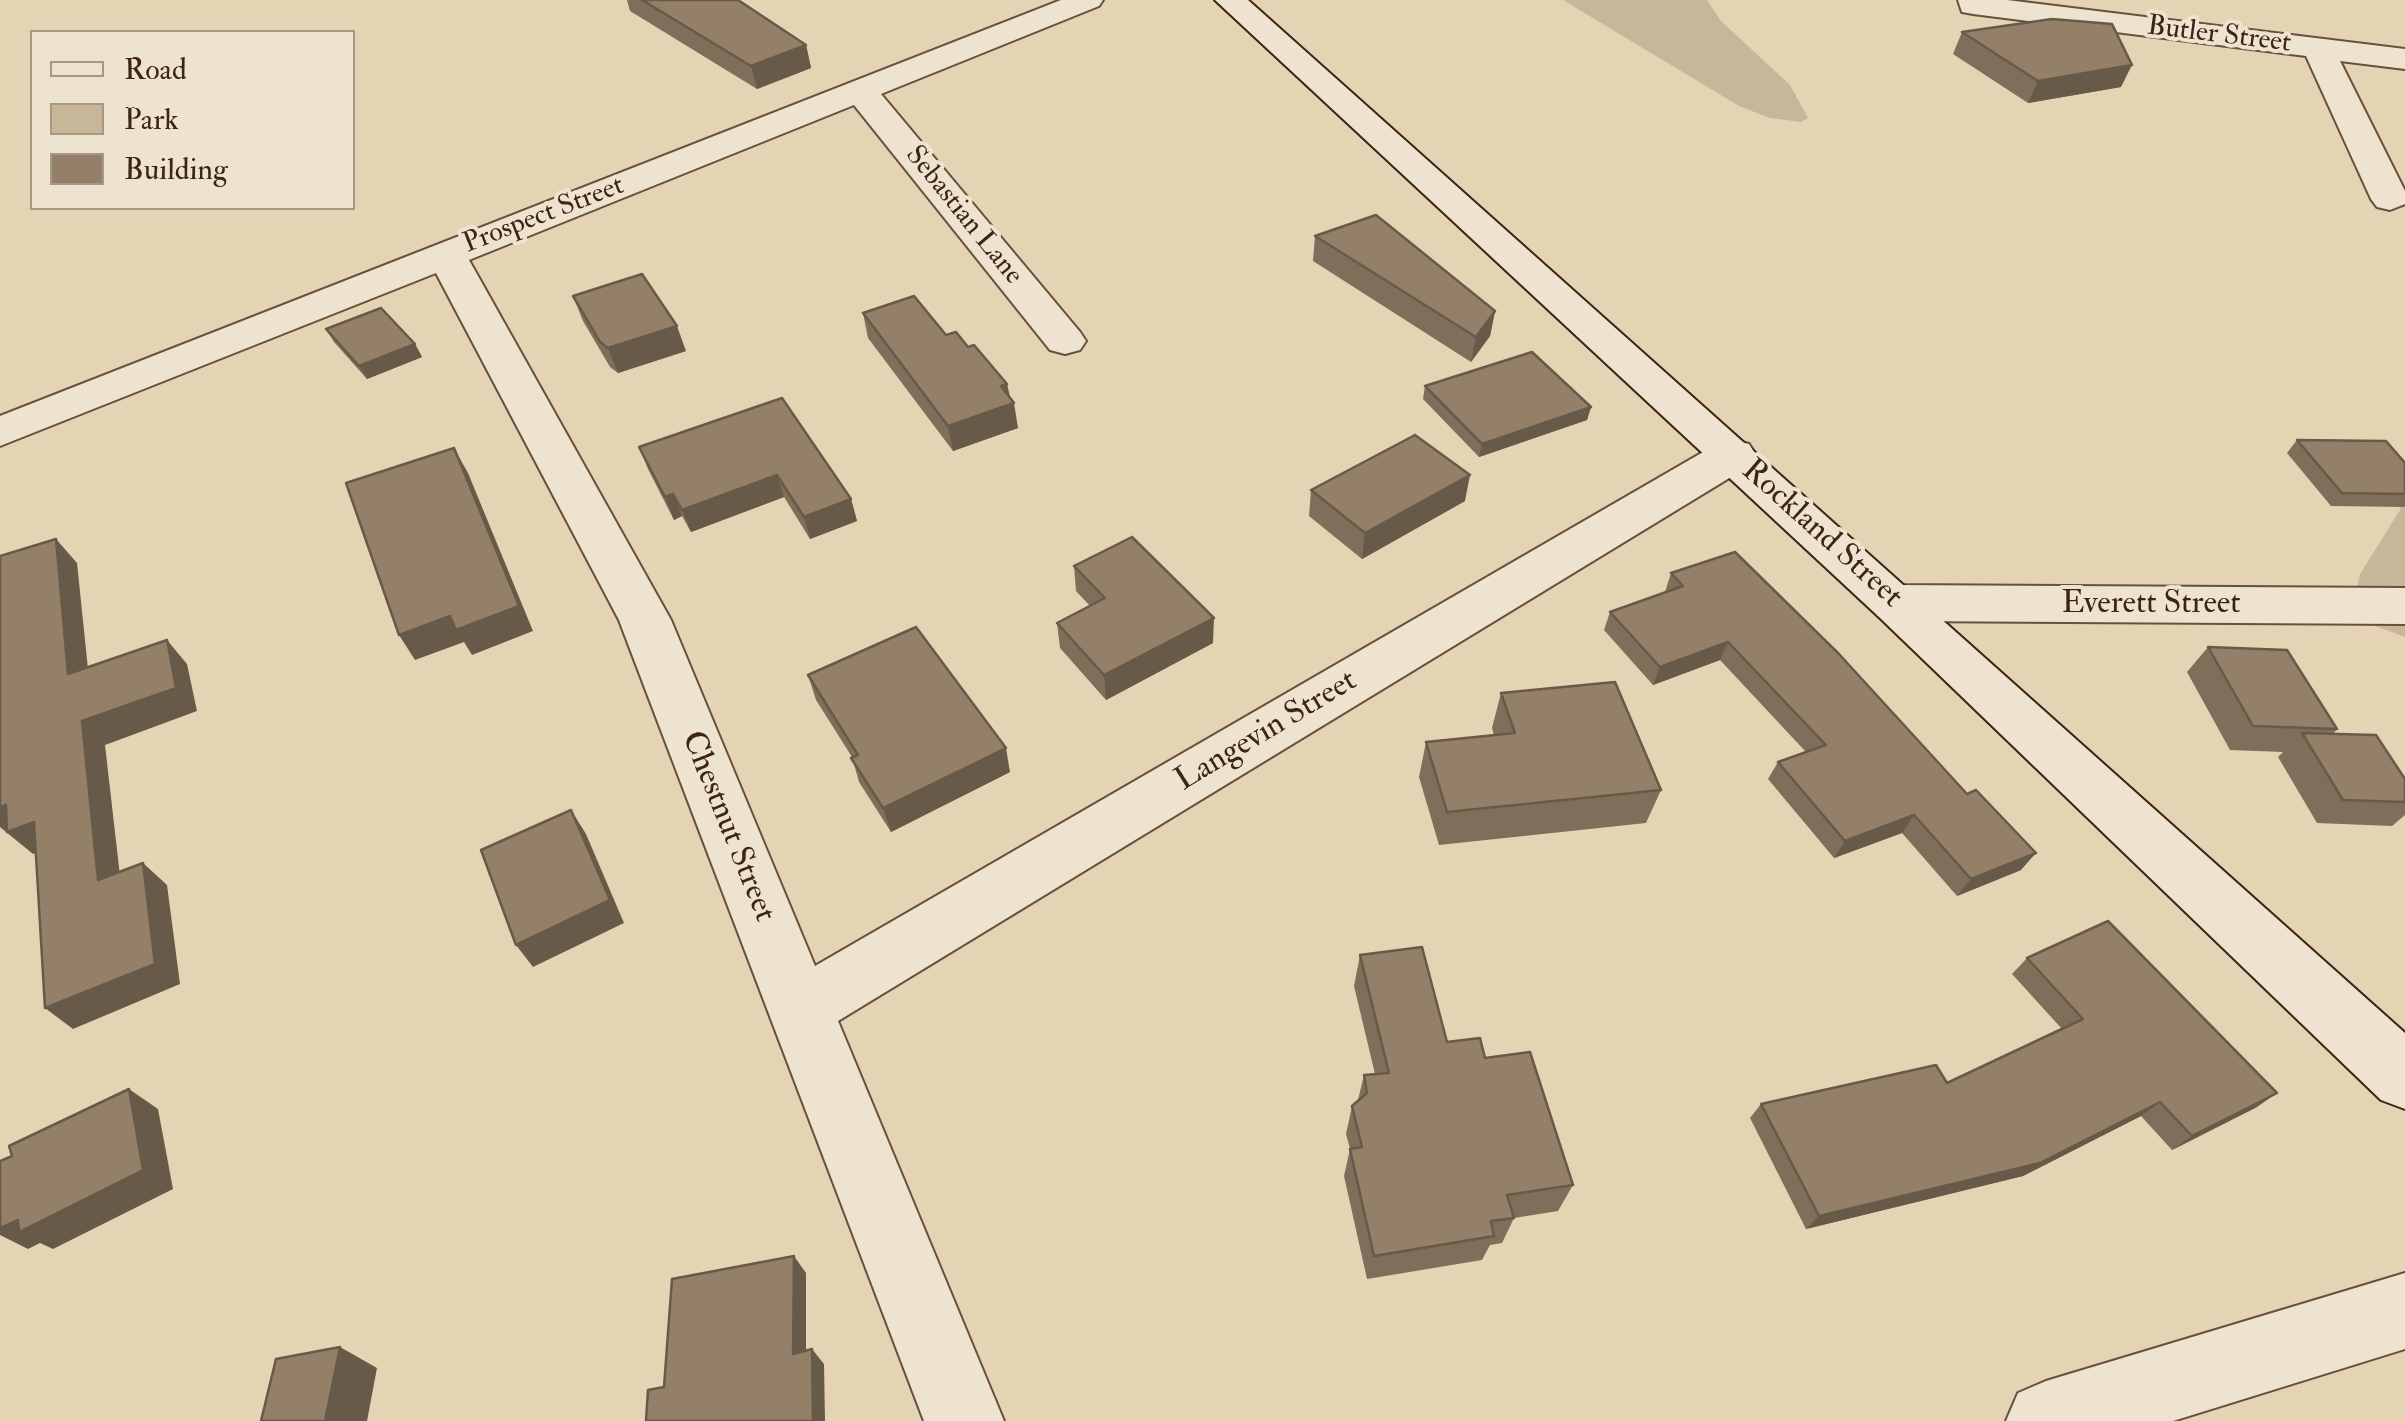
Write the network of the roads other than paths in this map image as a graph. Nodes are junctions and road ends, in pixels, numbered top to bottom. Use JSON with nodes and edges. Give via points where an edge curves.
{"nodes":[{"id":1,"x":1088,"y":0,"type":"edge"},
{"id":2,"x":1230,"y":0,"type":"edge"},
{"id":3,"x":1973,"y":3,"type":"edge"},
{"id":4,"x":2318,"y":48,"type":"junction"},
{"id":5,"x":2405,"y":58,"type":"edge"},
{"id":6,"x":861,"y":91,"type":"junction"},
{"id":7,"x":2390,"y":199,"type":"dead end"},
{"id":8,"x":446,"y":254,"type":"junction"},
{"id":9,"x":1065,"y":342,"type":"dead end"},
{"id":10,"x":0,"y":432,"type":"edge"},
{"id":11,"x":1734,"y":455,"type":"junction"},
{"id":12,"x":1896,"y":603,"type":"junction"},
{"id":13,"x":2405,"y":606,"type":"edge"},
{"id":14,"x":800,"y":1009,"type":"junction"},
{"id":15,"x":2405,"y":1077,"type":"edge"},
{"id":16,"x":2405,"y":1311,"type":"edge"},
{"id":17,"x":964,"y":1421,"type":"edge"},
{"id":18,"x":2046,"y":1421,"type":"edge"}],
"edges":[{"from":1,"to":6,"type":"street","name":"Prospect Street"},
{"from":2,"to":11,"type":"street","name":"Rockland Street"},
{"from":3,"to":4,"type":"street","name":"Butler Street"},
{"from":4,"to":5,"type":"street","name":"Butler Street"},
{"from":4,"to":7,"type":"street"},
{"from":6,"to":8,"type":"street","name":"Prospect Street"},
{"from":6,"to":9,"type":"street","name":"Sebastian Lane"},
{"from":8,"to":10,"type":"street","name":"Prospect Street"},
{"from":8,"to":14,"type":"street","name":"Chestnut Street","via":[[644,620]]},
{"from":11,"to":12,"type":"street","name":"Rockland Street"},
{"from":11,"to":14,"type":"street","name":"Langevin Street"},
{"from":12,"to":13,"type":"street","name":"Everett Street"},
{"from":12,"to":15,"type":"street","name":"Rockland Street"},
{"from":14,"to":17,"type":"street","name":"Chestnut Street"},
{"from":16,"to":18,"type":"street"}]}
